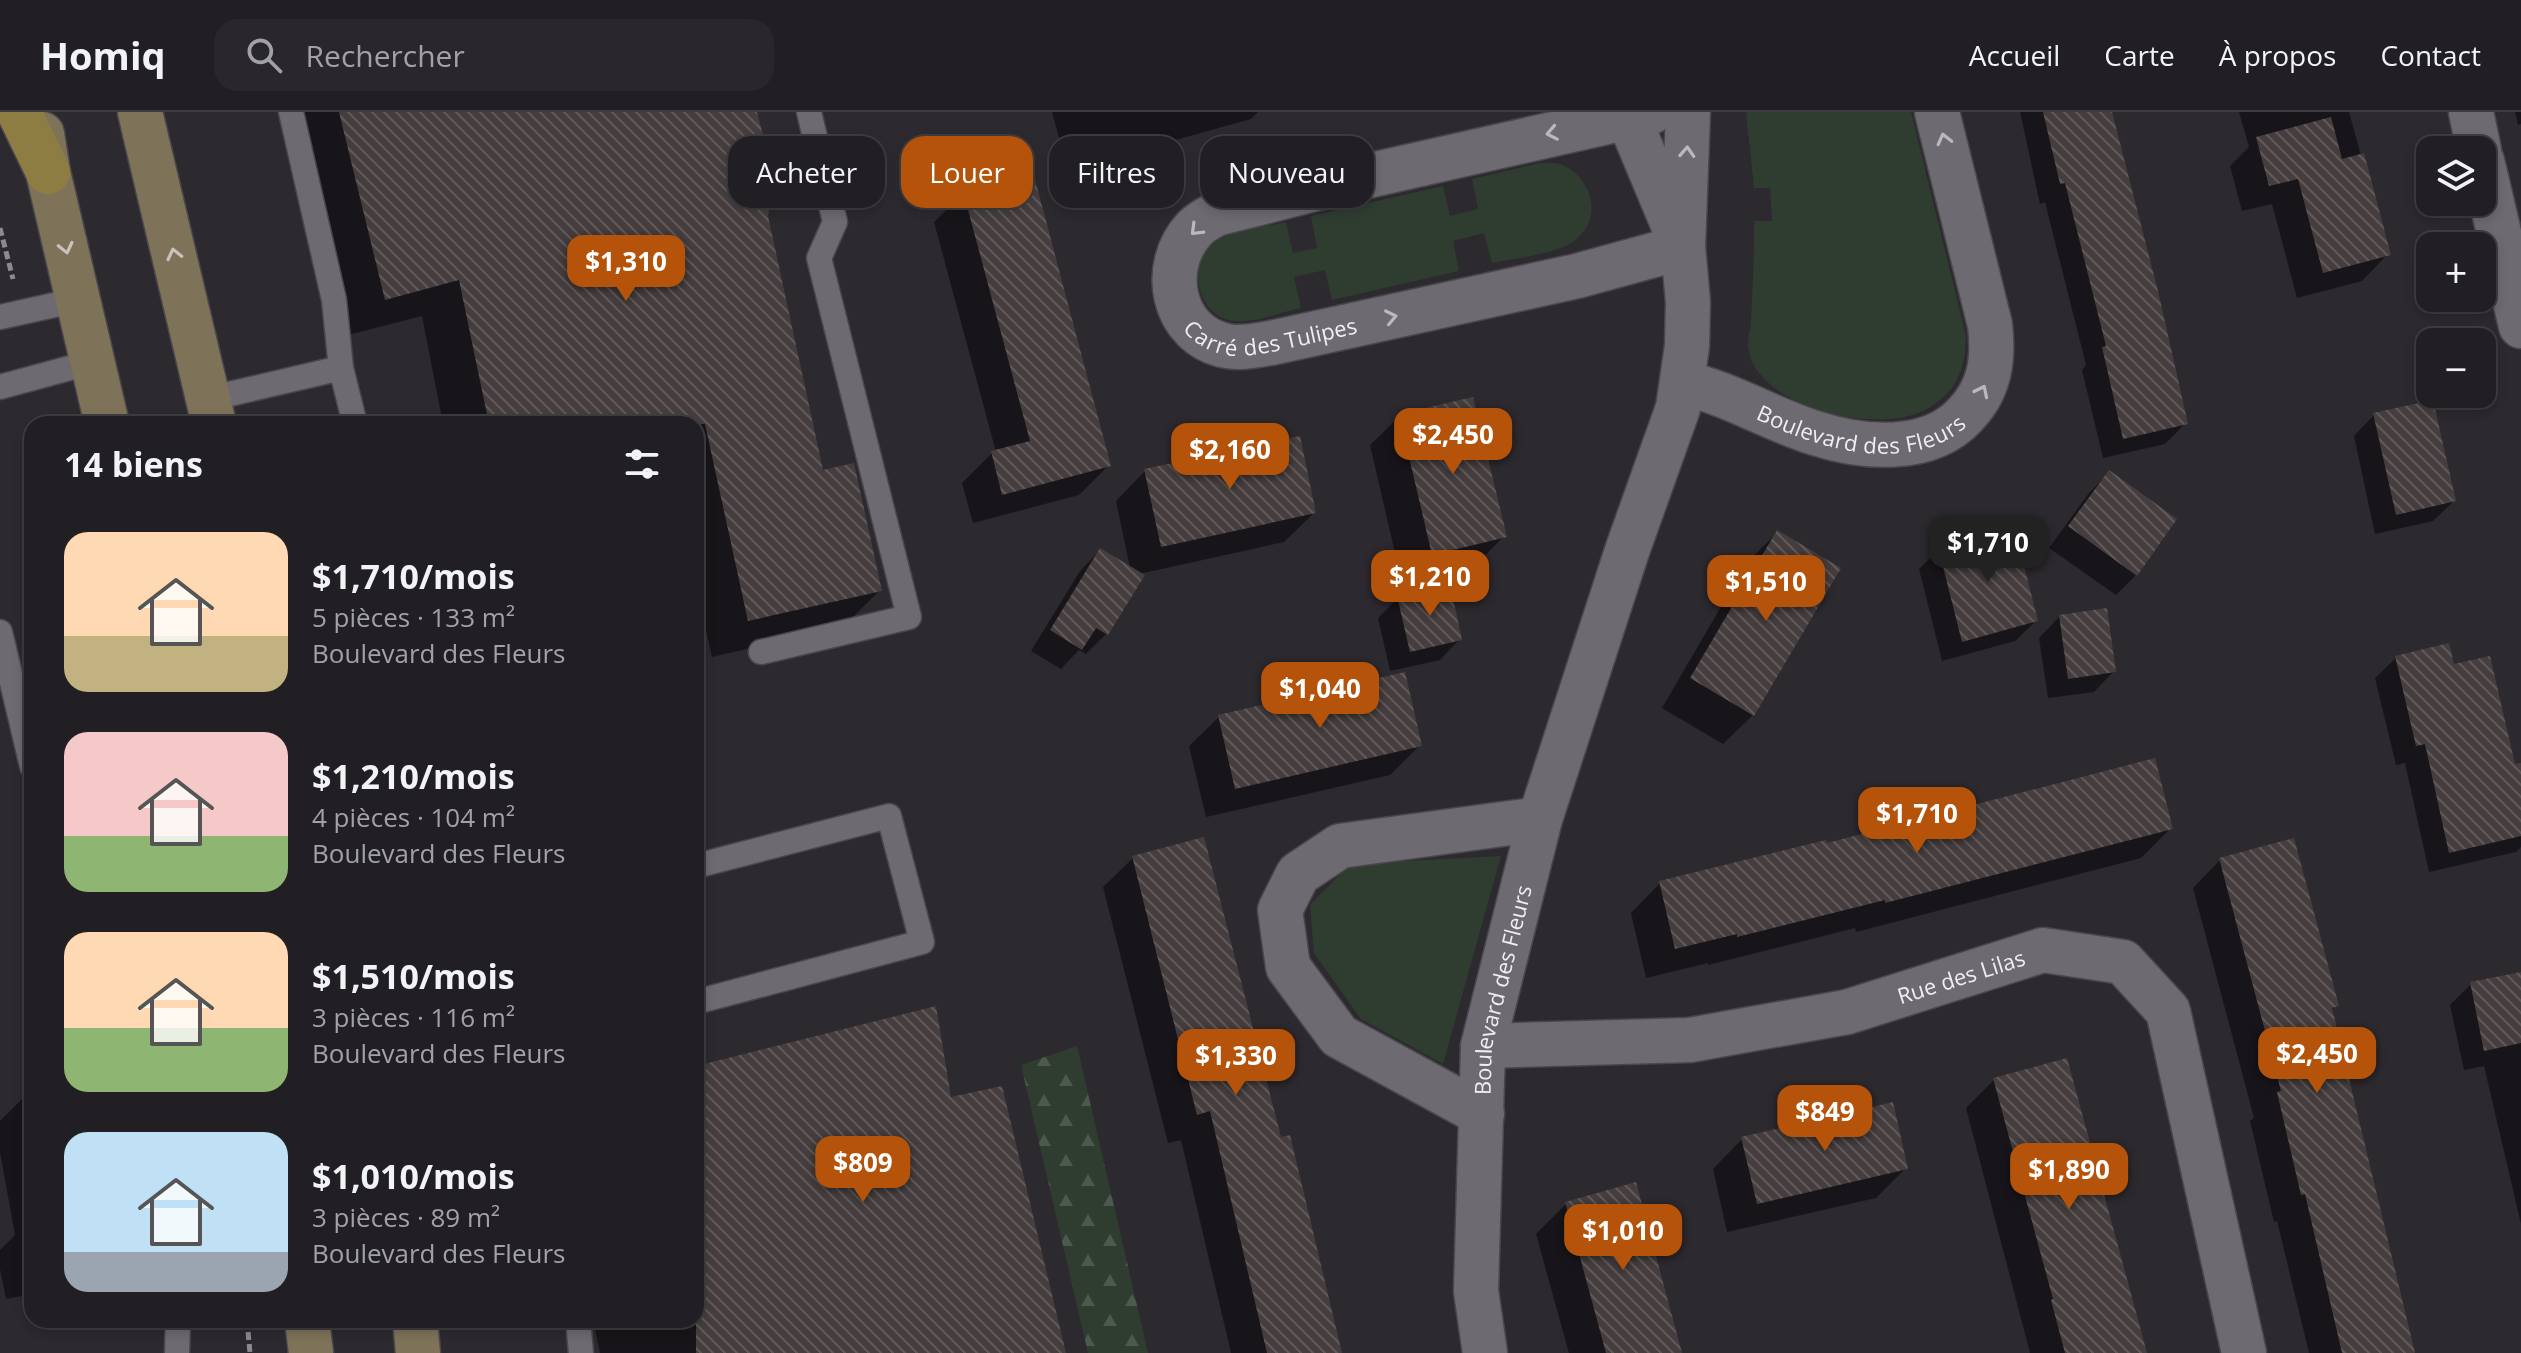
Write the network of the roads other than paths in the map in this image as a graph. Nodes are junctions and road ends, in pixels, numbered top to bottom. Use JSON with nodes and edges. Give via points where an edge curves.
{"nodes":[{"id":1,"x":19,"y":112,"type":"edge"},
{"id":2,"x":39,"y":112,"type":"edge"},
{"id":3,"x":140,"y":112,"type":"edge"},
{"id":4,"x":291,"y":112,"type":"edge"},
{"id":5,"x":809,"y":112,"type":"edge"},
{"id":6,"x":1688,"y":112,"type":"edge"},
{"id":7,"x":1937,"y":112,"type":"edge"},
{"id":8,"x":2471,"y":112,"type":"edge"},
{"id":9,"x":1635,"y":113,"type":"edge"},
{"id":10,"x":2476,"y":136,"type":"edge"},
{"id":11,"x":48,"y":172,"type":"junction"},
{"id":12,"x":2495,"y":216,"type":"edge"},
{"id":13,"x":1683,"y":247,"type":"junction"},
{"id":14,"x":77,"y":300,"type":"junction"},
{"id":15,"x":0,"y":317,"type":"edge"},
{"id":16,"x":2521,"y":326,"type":"edge"},
{"id":17,"x":92,"y":362,"type":"junction"},
{"id":18,"x":341,"y":368,"type":"junction"},
{"id":19,"x":1683,"y":383,"type":"junction"},
{"id":20,"x":0,"y":387,"type":"edge"},
{"id":21,"x":211,"y":411,"type":"edge"},
{"id":22,"x":105,"y":416,"type":"edge"},
{"id":23,"x":353,"y":416,"type":"edge"},
{"id":24,"x":0,"y":632,"type":"edge"},
{"id":25,"x":761,"y":652,"type":"dead end"},
{"id":26,"x":24,"y":732,"type":"edge"},
{"id":27,"x":1540,"y":819,"type":"junction"},
{"id":28,"x":704,"y":864,"type":"edge"},
{"id":29,"x":704,"y":1000,"type":"edge"},
{"id":30,"x":1483,"y":1046,"type":"junction"},
{"id":31,"x":1482,"y":1114,"type":"junction"},
{"id":32,"x":178,"y":1328,"type":"edge"},
{"id":33,"x":308,"y":1328,"type":"edge"},
{"id":34,"x":416,"y":1328,"type":"edge"},
{"id":35,"x":579,"y":1328,"type":"edge"},
{"id":36,"x":177,"y":1353,"type":"edge"},
{"id":37,"x":311,"y":1353,"type":"edge"},
{"id":38,"x":418,"y":1353,"type":"edge"},
{"id":39,"x":581,"y":1353,"type":"edge"},
{"id":40,"x":1485,"y":1353,"type":"edge"},
{"id":41,"x":2244,"y":1353,"type":"edge"}],
"edges":[{"from":1,"to":11,"type":"main road"},
{"from":2,"to":11,"type":"main road"},
{"from":21,"to":3,"type":"main road","one_way":true},
{"from":4,"to":18,"type":"lane","via":[[334,300]]},
{"from":5,"to":25,"type":"lane","via":[[835,222],[819,258],[909,617]]},
{"from":13,"to":6,"type":"street","name":"Boulevard des Fleurs","one_way":true},
{"from":19,"to":7,"type":"street","name":"Boulevard des Fleurs","one_way":true,"via":[[1813,433],[1859,443],[1908,444],[1947,430],[1963,418],[1986,384],[1992,347]]},
{"from":8,"to":10,"type":"street"},
{"from":9,"to":13,"type":"street","name":"Boulevard des Fleurs"},
{"from":9,"to":13,"type":"street","name":"Carré des Tulipes","one_way":true,"via":[[1216,214],[1198,224],[1179,255],[1174,276],[1180,312],[1208,339],[1246,347],[1577,276]]},
{"from":11,"to":14,"type":"main road","one_way":true},
{"from":12,"to":16,"type":"street"},
{"from":13,"to":19,"type":"street","name":"Boulevard des Fleurs","via":[[1688,302]]},
{"from":14,"to":15,"type":"lane"},
{"from":14,"to":17,"type":"main road"},
{"from":17,"to":20,"type":"lane"},
{"from":17,"to":22,"type":"main road"},
{"from":18,"to":21,"type":"lane"},
{"from":18,"to":23,"type":"lane"},
{"from":19,"to":27,"type":"street","name":"Boulevard des Fleurs"},
{"from":24,"to":26,"type":"lane"},
{"from":27,"to":30,"type":"street","name":"Boulevard des Fleurs"},
{"from":27,"to":31,"type":"street","name":"Boulevard des Fleurs","via":[[1340,846],[1298,874],[1280,910],[1288,967],[1339,1036]]},
{"from":28,"to":29,"type":"lane","via":[[889,816],[922,942]]},
{"from":30,"to":31,"type":"street","name":"Boulevard des Fleurs"},
{"from":30,"to":41,"type":"street","name":"Rue des Lilas","via":[[1690,1040],[1847,1012],[2043,950],[2123,962],[2168,1011]]},
{"from":31,"to":40,"type":"street","name":"Boulevard des Fleurs","via":[[1476,1291]]},
{"from":32,"to":36,"type":"lane"},
{"from":33,"to":37,"type":"main road"},
{"from":34,"to":38,"type":"main road"},
{"from":35,"to":39,"type":"lane"}]}
